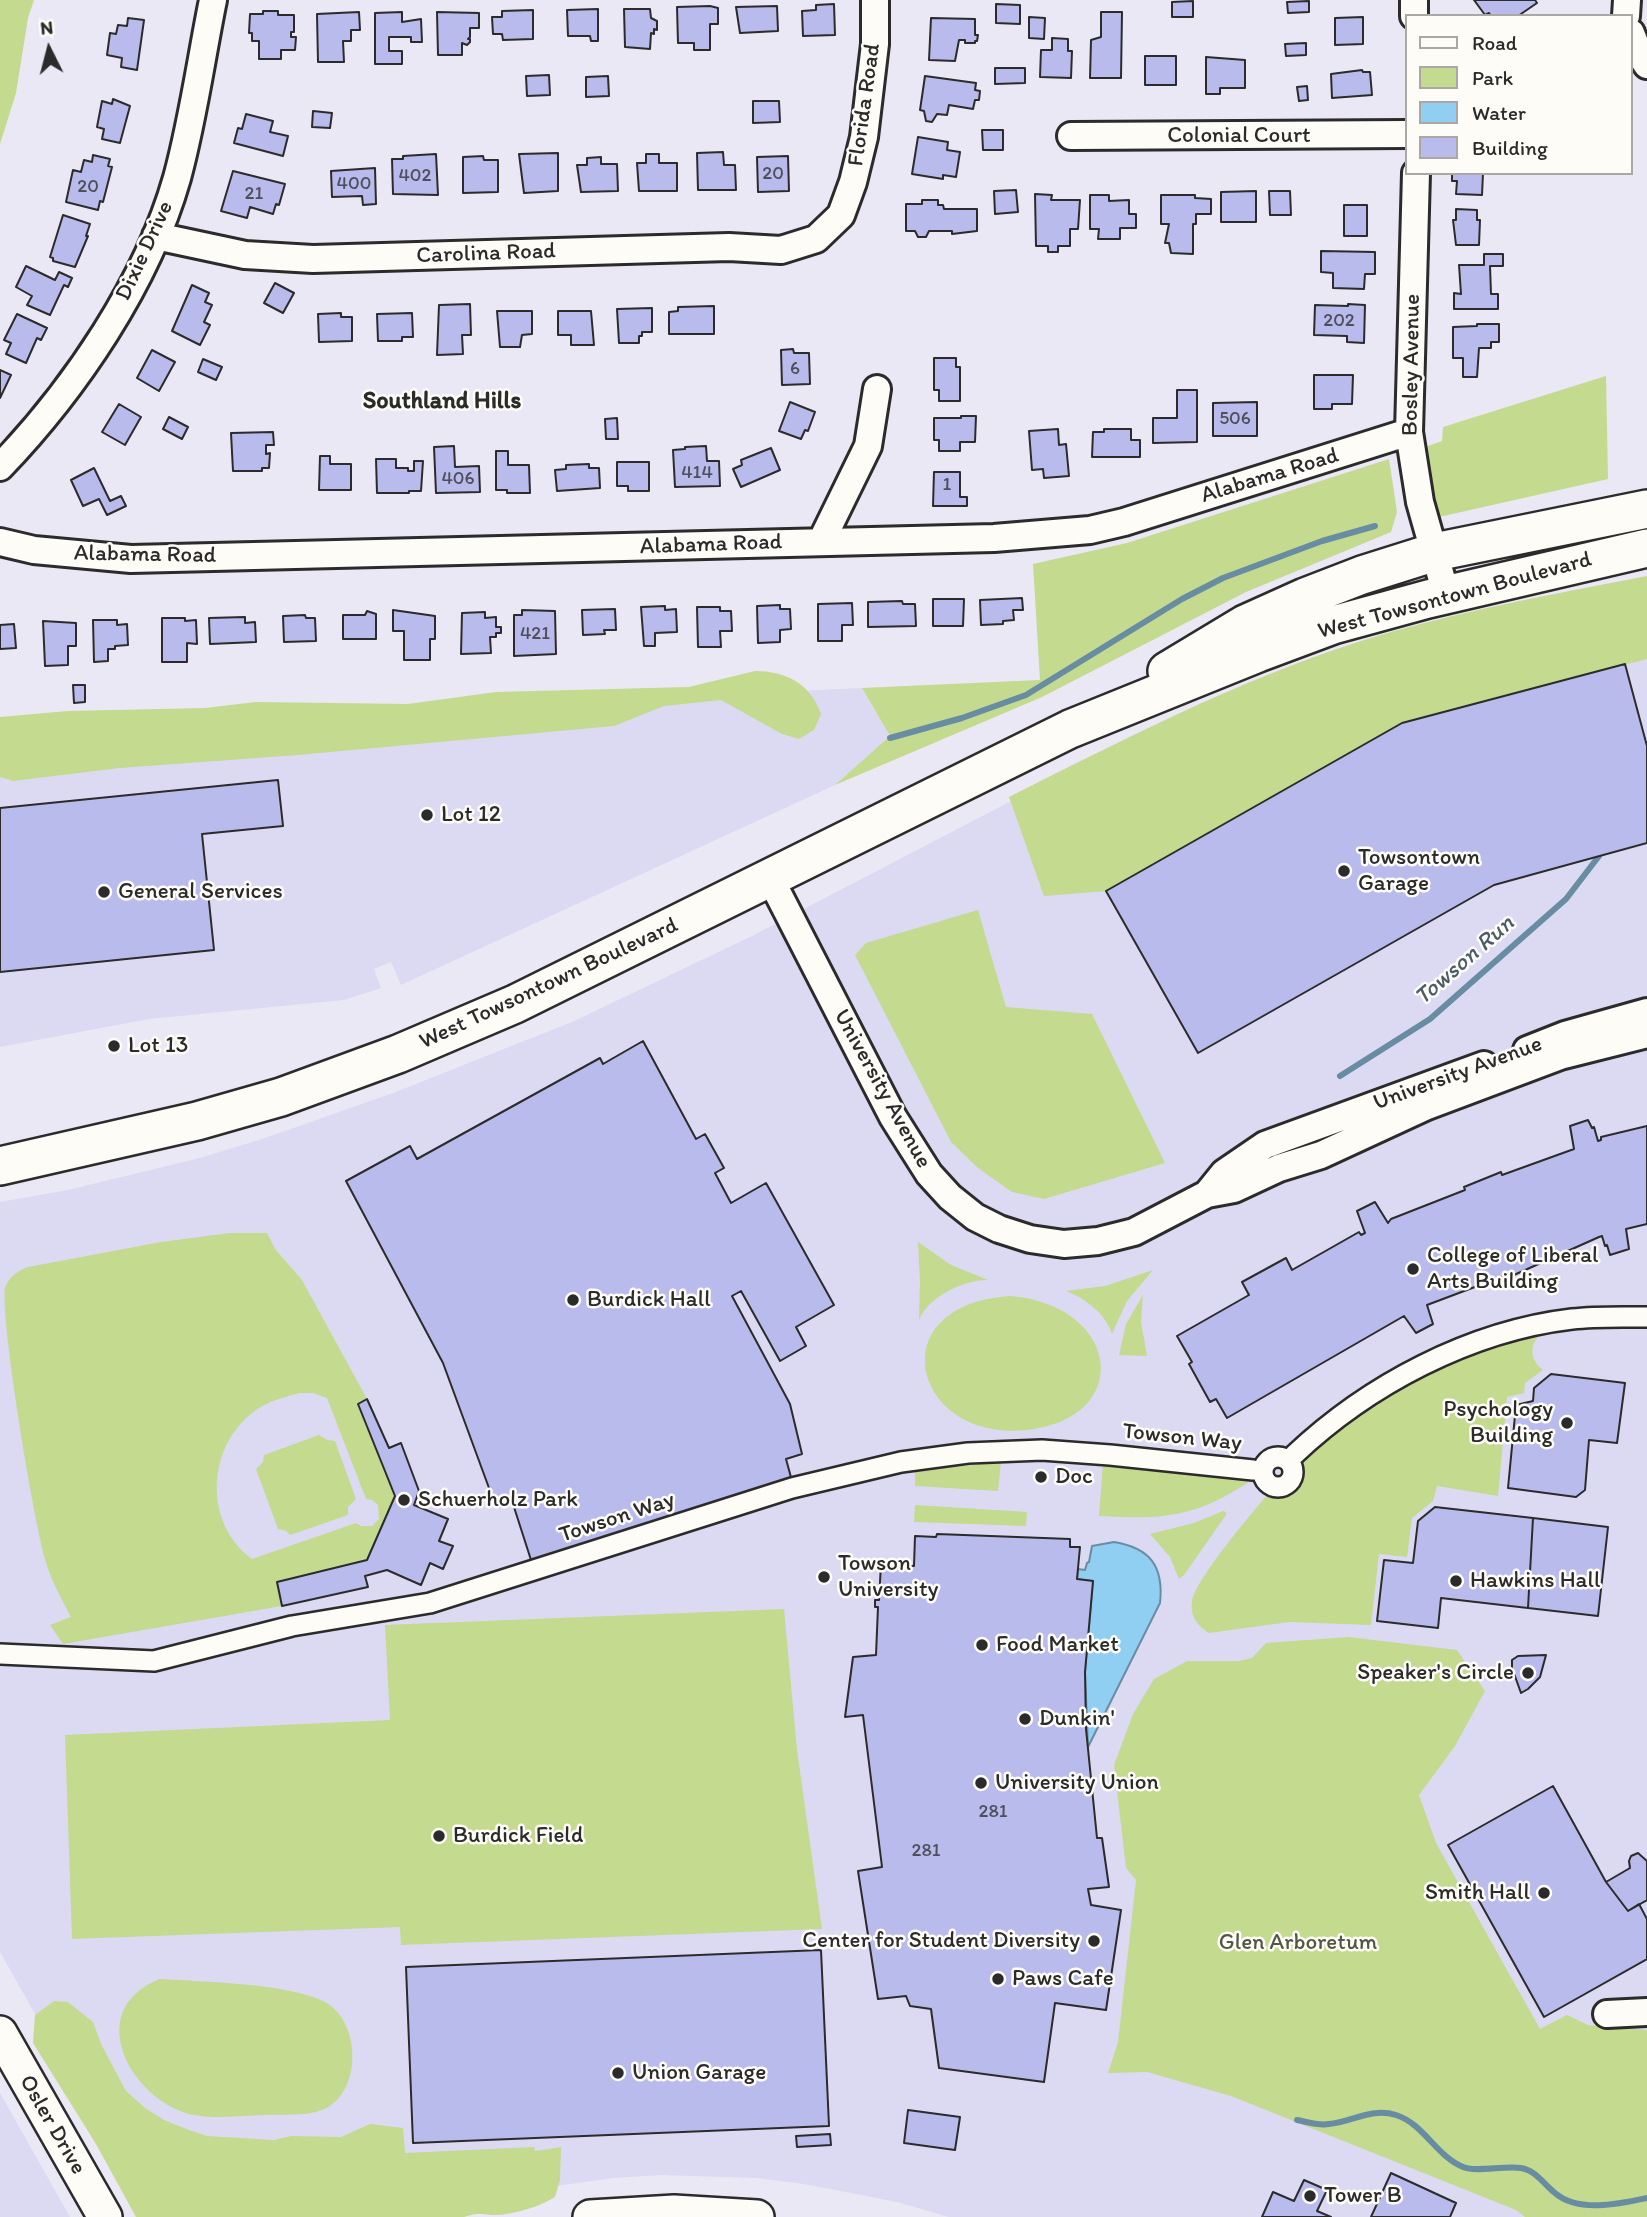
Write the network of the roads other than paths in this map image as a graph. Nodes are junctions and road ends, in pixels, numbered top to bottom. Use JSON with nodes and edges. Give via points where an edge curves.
{"nodes":[{"id":1,"x":213,"y":0,"type":"edge"},
{"id":2,"x":875,"y":0,"type":"edge"},
{"id":3,"x":1633,"y":37,"type":"edge"},
{"id":4,"x":1647,"y":65,"type":"edge"},
{"id":5,"x":1406,"y":134,"type":"edge"},
{"id":6,"x":1071,"y":136,"type":"dead end"},
{"id":7,"x":1416,"y":175,"type":"edge"},
{"id":8,"x":156,"y":236,"type":"junction"},
{"id":9,"x":816,"y":239,"type":"joint"},
{"id":10,"x":877,"y":388,"type":"dead end"},
{"id":11,"x":1409,"y":432,"type":"junction"},
{"id":12,"x":0,"y":467,"type":"edge"},
{"id":13,"x":1647,"y":509,"type":"edge"},
{"id":14,"x":0,"y":542,"type":"edge"},
{"id":15,"x":821,"y":542,"type":"junction"},
{"id":16,"x":1647,"y":548,"type":"edge"},
{"id":17,"x":34,"y":550,"type":"junction"},
{"id":18,"x":1435,"y":552,"type":"junction"},
{"id":19,"x":0,"y":555,"type":"edge"},
{"id":20,"x":1446,"y":594,"type":"junction"},
{"id":21,"x":1070,"y":729,"type":"junction"},
{"id":22,"x":770,"y":878,"type":"junction"},
{"id":23,"x":1647,"y":1012,"type":"edge"},
{"id":24,"x":1647,"y":1034,"type":"edge"},
{"id":25,"x":0,"y":1166,"type":"edge"},
{"id":26,"x":1208,"y":1194,"type":"junction"},
{"id":27,"x":1647,"y":1317,"type":"edge"},
{"id":28,"x":1293,"y":1462,"type":"dead end"},
{"id":29,"x":1253,"y":1470,"type":"dead end"},
{"id":30,"x":0,"y":1654,"type":"edge"},
{"id":31,"x":1647,"y":2012,"type":"edge"},
{"id":32,"x":1607,"y":2014,"type":"dead end"},
{"id":33,"x":0,"y":2034,"type":"edge"},
{"id":34,"x":105,"y":2217,"type":"edge"},
{"id":35,"x":590,"y":2217,"type":"edge"},
{"id":36,"x":757,"y":2217,"type":"edge"}],
"edges":[{"from":1,"to":8,"type":"street","name":"Dixie Drive","via":[[176,179]]},
{"from":2,"to":9,"type":"street","name":"Florida Road","via":[[875,44],[864,137],[853,182],[841,215]]},
{"from":3,"to":4,"type":"street"},
{"from":5,"to":6,"type":"street","name":"Colonial Court"},
{"from":7,"to":11,"type":"street","name":"Bosley Avenue"},
{"from":8,"to":9,"type":"street","name":"Carolina Road","via":[[245,255],[313,259],[729,247],[781,250]]},
{"from":8,"to":12,"type":"street","name":"Dixie Drive","via":[[109,327],[70,386]]},
{"from":10,"to":15,"type":"street","via":[[868,446]]},
{"from":11,"to":15,"type":"street","name":"Alabama Road","via":[[1090,530],[994,538]]},
{"from":11,"to":18,"type":"street","name":"Bosley Avenue","via":[[1420,502]]},
{"from":13,"to":18,"type":"main road","name":"West Towsontown Boulevard"},
{"from":14,"to":17,"type":"street","name":"Alabama Road"},
{"from":15,"to":17,"type":"street","name":"Alabama Road","via":[[131,559]]},
{"from":16,"to":20,"type":"main road","name":"West Towsontown Boulevard"},
{"from":17,"to":19,"type":"street"},
{"from":18,"to":20,"type":"street","name":"Bosley Avenue"},
{"from":18,"to":21,"type":"main road","name":"West Towsontown Boulevard","via":[[1351,579],[1245,624]]},
{"from":20,"to":21,"type":"main road","name":"West Towsontown Boulevard","via":[[1332,625]]},
{"from":21,"to":22,"type":"main road","name":"West Towsontown Boulevard"},
{"from":22,"to":25,"type":"main road","name":"West Towsontown Boulevard","via":[[515,1004],[335,1079],[197,1121]]},
{"from":22,"to":26,"type":"street","name":"University Avenue","via":[[911,1149],[950,1197],[975,1217],[1030,1239],[1064,1244],[1098,1241],[1134,1232]]},
{"from":23,"to":26,"type":"street","name":"University Avenue","via":[[1565,1035],[1265,1145],[1224,1172]]},
{"from":24,"to":26,"type":"street","name":"University Avenue","via":[[1560,1056],[1427,1106],[1321,1155],[1234,1189]]},
{"from":27,"to":28,"type":"street","via":[[1561,1320],[1472,1345],[1372,1394],[1327,1426]]},
{"from":29,"to":30,"type":"street","name":"Towson Way","via":[[1042,1450],[901,1462],[760,1498],[430,1603],[301,1625],[154,1661]]},
{"from":31,"to":32,"type":"street"},
{"from":33,"to":34,"type":"street","name":"Osler Drive"},
{"from":35,"to":36,"type":"street","via":[[674,2212]]}]}
